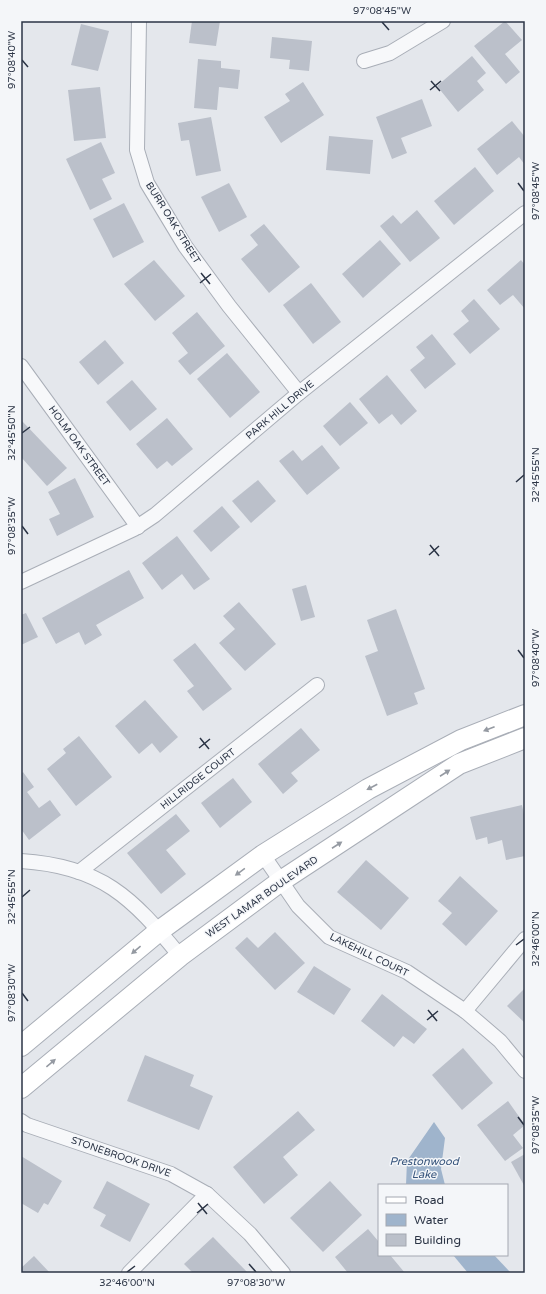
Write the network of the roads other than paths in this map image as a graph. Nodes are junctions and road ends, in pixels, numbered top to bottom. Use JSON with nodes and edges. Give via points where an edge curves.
{"nodes":[{"id":1,"x":139,"y":21,"type":"edge"},
{"id":2,"x":443,"y":21,"type":"edge"},
{"id":3,"x":364,"y":61,"type":"dead end"},
{"id":4,"x":525,"y":213,"type":"edge"},
{"id":5,"x":21,"y":366,"type":"edge"},
{"id":6,"x":300,"y":393,"type":"junction"},
{"id":7,"x":138,"y":526,"type":"junction"},
{"id":8,"x":21,"y":582,"type":"edge"},
{"id":9,"x":317,"y":685,"type":"dead end"},
{"id":10,"x":525,"y":715,"type":"edge"},
{"id":11,"x":525,"y":738,"type":"edge"},
{"id":12,"x":263,"y":855,"type":"junction"},
{"id":13,"x":21,"y":861,"type":"edge"},
{"id":14,"x":79,"y":872,"type":"junction"},
{"id":15,"x":281,"y":881,"type":"junction"},
{"id":16,"x":159,"y":931,"type":"junction"},
{"id":17,"x":525,"y":939,"type":"edge"},
{"id":18,"x":180,"y":956,"type":"junction"},
{"id":19,"x":465,"y":1011,"type":"junction"},
{"id":20,"x":21,"y":1046,"type":"edge"},
{"id":21,"x":525,"y":1072,"type":"edge"},
{"id":22,"x":21,"y":1088,"type":"edge"},
{"id":23,"x":21,"y":1121,"type":"edge"},
{"id":24,"x":207,"y":1194,"type":"junction"},
{"id":25,"x":129,"y":1273,"type":"edge"},
{"id":26,"x":283,"y":1273,"type":"edge"}],
"edges":[{"from":1,"to":6,"type":"street","name":"BURR OAK STREET","via":[[137,150],[147,183],[185,246],[229,306]]},
{"from":2,"to":3,"type":"street","via":[[390,53]]},
{"from":4,"to":6,"type":"street","name":"PARK HILL DRIVE"},
{"from":5,"to":7,"type":"street","name":"HOLM OAK STREET"},
{"from":6,"to":7,"type":"street","name":"PARK HILL DRIVE","via":[[155,515]]},
{"from":7,"to":8,"type":"street","name":"PARK HILL DRIVE"},
{"from":9,"to":14,"type":"street","name":"HILLRIDGE COURT"},
{"from":10,"to":12,"type":"main road","one_way":true,"via":[[461,740],[368,789]]},
{"from":15,"to":11,"type":"main road","name":"WEST LAMAR BOULEVARD","one_way":true,"via":[[459,764]]},
{"from":12,"to":15,"type":"street","name":"LAKEHILL COURT"},
{"from":12,"to":16,"type":"main road","one_way":true},
{"from":13,"to":14,"type":"street","via":[[45,863]]},
{"from":14,"to":16,"type":"street","via":[[105,882],[127,898]]},
{"from":15,"to":18,"type":"main road","name":"WEST LAMAR BOULEVARD"},
{"from":15,"to":19,"type":"street","name":"LAKEHILL COURT","via":[[298,906],[330,938],[407,972]]},
{"from":16,"to":18,"type":"street"},
{"from":16,"to":20,"type":"main road","one_way":true},
{"from":17,"to":19,"type":"street"},
{"from":22,"to":18,"type":"main road","name":"WEST LAMAR BOULEVARD","one_way":true},
{"from":19,"to":21,"type":"street","name":"LAKEHILL COURT","via":[[500,1041]]},
{"from":23,"to":24,"type":"street","name":"STONEBROOK DRIVE","via":[[26,1125],[171,1174]]},
{"from":24,"to":25,"type":"street"},
{"from":24,"to":26,"type":"street","name":"STONEBROOK DRIVE","via":[[250,1234]]}]}
